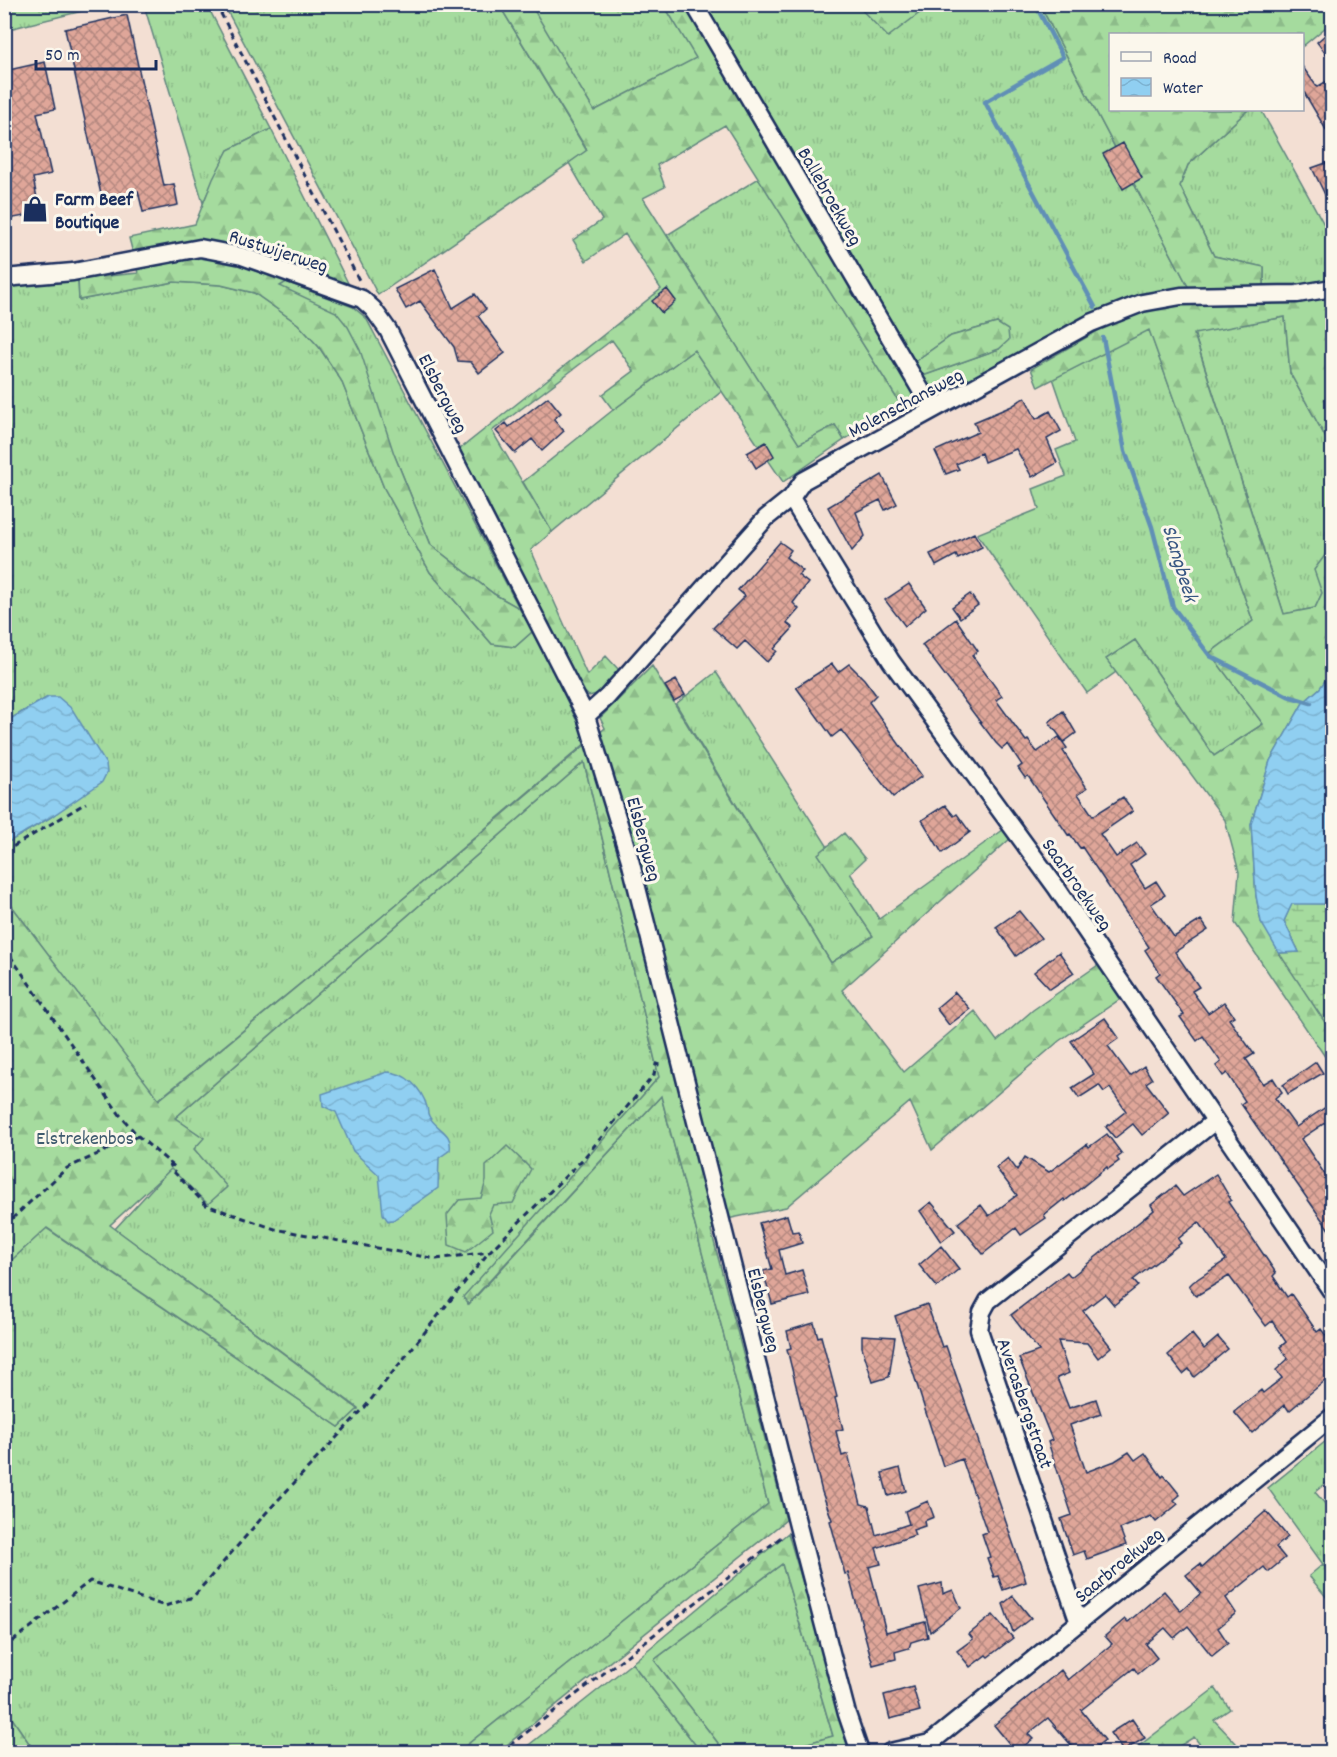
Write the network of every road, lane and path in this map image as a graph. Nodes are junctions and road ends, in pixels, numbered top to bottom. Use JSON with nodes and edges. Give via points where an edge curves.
{"nodes":[{"id":1,"x":216,"y":4,"type":"edge"},
{"id":2,"x":694,"y":4,"type":"edge"},
{"id":3,"x":4,"y":278,"type":"edge"},
{"id":4,"x":1332,"y":288,"type":"edge"},
{"id":5,"x":362,"y":299,"type":"junction"},
{"id":6,"x":932,"y":409,"type":"junction"},
{"id":7,"x":791,"y":498,"type":"junction"},
{"id":8,"x":586,"y":716,"type":"junction"},
{"id":9,"x":86,"y":803,"type":"dead end"},
{"id":10,"x":4,"y":852,"type":"edge"},
{"id":11,"x":4,"y":947,"type":"edge"},
{"id":12,"x":663,"y":1066,"type":"dead end"},
{"id":13,"x":1215,"y":1121,"type":"junction"},
{"id":14,"x":138,"y":1136,"type":"junction"},
{"id":15,"x":169,"y":1162,"type":"junction"},
{"id":16,"x":176,"y":1168,"type":"dead end"},
{"id":17,"x":4,"y":1226,"type":"edge"},
{"id":18,"x":489,"y":1252,"type":"junction"},
{"id":19,"x":1332,"y":1292,"type":"edge"},
{"id":20,"x":1332,"y":1417,"type":"edge"},
{"id":21,"x":798,"y":1526,"type":"junction"},
{"id":22,"x":1079,"y":1623,"type":"junction"},
{"id":23,"x":4,"y":1648,"type":"edge"},
{"id":24,"x":927,"y":1748,"type":"edge"},
{"id":25,"x":501,"y":1752,"type":"edge"},
{"id":26,"x":860,"y":1752,"type":"edge"},
{"id":27,"x":890,"y":1752,"type":"edge"}],
"edges":[{"from":1,"to":5,"type":"path","via":[[360,279]]},
{"from":2,"to":6,"type":"street","name":"Ballebroekweg"},
{"from":3,"to":5,"type":"street","name":"Rustwijerweg","via":[[74,272],[200,248],[242,256]]},
{"from":4,"to":6,"type":"street","name":"Molenschansweg","via":[[1297,294],[1181,296],[1142,303],[1091,323]]},
{"from":5,"to":8,"type":"street","name":"Elsbergweg","via":[[374,309],[387,330]]},
{"from":6,"to":7,"type":"street","name":"Molenschansweg","via":[[803,481]]},
{"from":7,"to":8,"type":"street","name":"Molenschansweg","via":[[766,518]]},
{"from":7,"to":13,"type":"street","name":"Saarbroekweg","via":[[891,661],[1056,887]]},
{"from":8,"to":21,"type":"street","name":"Elsbergweg","via":[[630,860]]},
{"from":9,"to":10,"type":"path"},
{"from":11,"to":14,"type":"path"},
{"from":12,"to":18,"type":"path","via":[[656,1064],[654,1075],[583,1159]]},
{"from":13,"to":19,"type":"street","name":"Saarbroekweg"},
{"from":13,"to":22,"type":"street","name":"Averasbergstraat","via":[[988,1301],[982,1312],[979,1330]]},
{"from":14,"to":15,"type":"path"},
{"from":14,"to":17,"type":"path","via":[[67,1168]]},
{"from":15,"to":16,"type":"path"},
{"from":15,"to":18,"type":"path","via":[[206,1205],[275,1229],[436,1258]]},
{"from":18,"to":23,"type":"path","via":[[365,1407],[193,1597],[165,1606],[90,1581]]},
{"from":20,"to":22,"type":"street","name":"Saarbroekweg"},
{"from":21,"to":25,"type":"path"},
{"from":21,"to":26,"type":"street","name":"Elsbergweg"},
{"from":22,"to":24,"type":"street","name":"Saarbroekweg"},
{"from":24,"to":27,"type":"street","name":"Saarbroekweg"}]}
